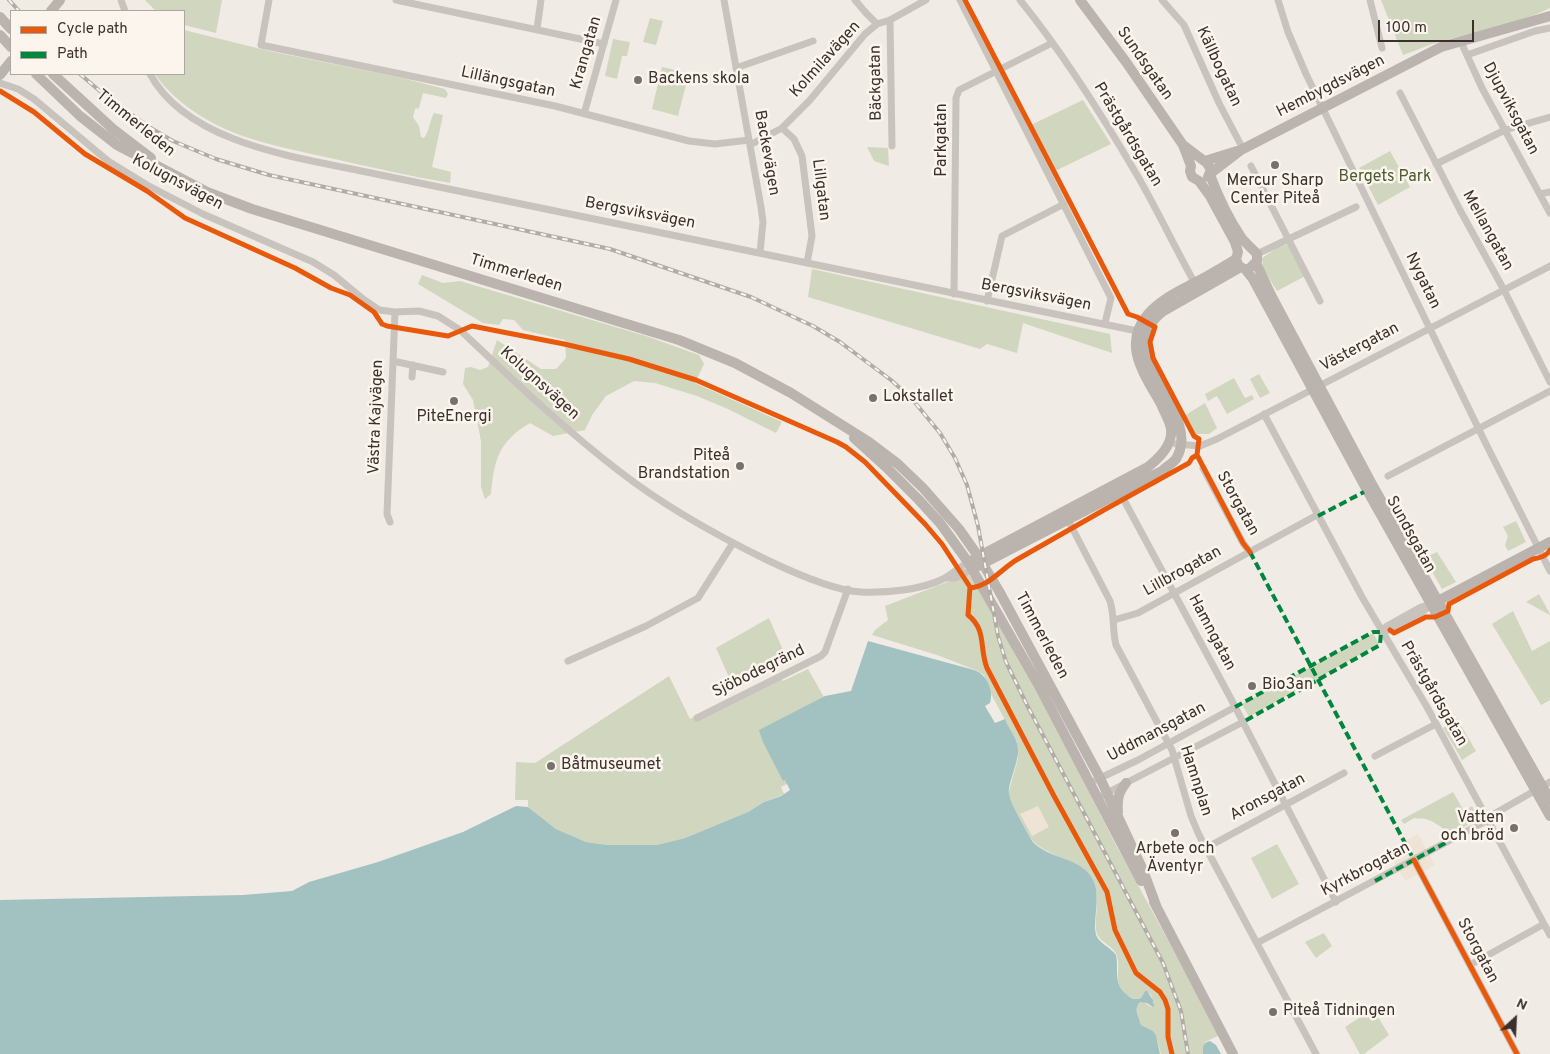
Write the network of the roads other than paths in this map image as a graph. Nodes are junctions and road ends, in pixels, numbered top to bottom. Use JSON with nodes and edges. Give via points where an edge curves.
{"nodes":[{"id":1,"x":60,"y":0,"type":"edge"},
{"id":2,"x":269,"y":0,"type":"edge"},
{"id":3,"x":396,"y":0,"type":"edge"},
{"id":4,"x":541,"y":0,"type":"edge"},
{"id":5,"x":616,"y":0,"type":"edge"},
{"id":6,"x":724,"y":0,"type":"edge"},
{"id":7,"x":856,"y":0,"type":"edge"},
{"id":8,"x":926,"y":0,"type":"edge"},
{"id":9,"x":960,"y":0,"type":"edge"},
{"id":10,"x":1020,"y":0,"type":"edge"},
{"id":11,"x":1080,"y":0,"type":"edge"},
{"id":12,"x":1162,"y":0,"type":"edge"},
{"id":13,"x":1278,"y":0,"type":"edge"},
{"id":14,"x":1370,"y":0,"type":"edge"},
{"id":15,"x":52,"y":10,"type":"edge"},
{"id":16,"x":1550,"y":16,"type":"edge"},
{"id":17,"x":0,"y":17,"type":"edge"},
{"id":18,"x":890,"y":20,"type":"junction"},
{"id":19,"x":877,"y":24,"type":"junction"},
{"id":20,"x":10,"y":28,"type":"edge"},
{"id":21,"x":1550,"y":28,"type":"edge"},
{"id":22,"x":536,"y":29,"type":"junction"},
{"id":23,"x":0,"y":35,"type":"edge"},
{"id":24,"x":813,"y":41,"type":"dead end"},
{"id":25,"x":1461,"y":42,"type":"junction"},
{"id":26,"x":604,"y":44,"type":"junction"},
{"id":27,"x":1052,"y":44,"type":"junction"},
{"id":28,"x":10,"y":46,"type":"edge"},
{"id":29,"x":1382,"y":48,"type":"dead end"},
{"id":30,"x":1467,"y":55,"type":"junction"},
{"id":31,"x":10,"y":61,"type":"edge"},
{"id":32,"x":736,"y":68,"type":"junction"},
{"id":33,"x":996,"y":71,"type":"junction"},
{"id":34,"x":0,"y":75,"type":"edge"},
{"id":35,"x":37,"y":75,"type":"edge"},
{"id":36,"x":54,"y":75,"type":"edge"},
{"id":37,"x":151,"y":75,"type":"edge"},
{"id":38,"x":0,"y":83,"type":"edge"},
{"id":39,"x":1400,"y":93,"type":"dead end"},
{"id":40,"x":584,"y":114,"type":"junction"},
{"id":41,"x":1550,"y":117,"type":"edge"},
{"id":42,"x":782,"y":128,"type":"junction"},
{"id":43,"x":1505,"y":130,"type":"junction"},
{"id":44,"x":750,"y":142,"type":"junction"},
{"id":45,"x":1183,"y":145,"type":"junction"},
{"id":46,"x":892,"y":146,"type":"dead end"},
{"id":47,"x":1242,"y":150,"type":"junction"},
{"id":48,"x":1204,"y":161,"type":"junction"},
{"id":49,"x":1436,"y":164,"type":"junction"},
{"id":50,"x":1191,"y":166,"type":"junction"},
{"id":51,"x":1252,"y":166,"type":"dead end"},
{"id":52,"x":1211,"y":174,"type":"junction"},
{"id":53,"x":176,"y":176,"type":"junction"},
{"id":54,"x":1198,"y":181,"type":"junction"},
{"id":55,"x":1550,"y":192,"type":"edge"},
{"id":56,"x":1540,"y":194,"type":"junction"},
{"id":57,"x":1064,"y":204,"type":"junction"},
{"id":58,"x":1356,"y":208,"type":"dead end"},
{"id":59,"x":1550,"y":213,"type":"edge"},
{"id":60,"x":1289,"y":241,"type":"junction"},
{"id":61,"x":760,"y":253,"type":"junction"},
{"id":62,"x":1254,"y":255,"type":"junction"},
{"id":63,"x":1240,"y":262,"type":"junction"},
{"id":64,"x":807,"y":263,"type":"junction"},
{"id":65,"x":1550,"y":266,"type":"edge"},
{"id":66,"x":1197,"y":287,"type":"junction"},
{"id":67,"x":1504,"y":290,"type":"junction"},
{"id":68,"x":954,"y":294,"type":"junction"},
{"id":69,"x":988,"y":301,"type":"junction"},
{"id":70,"x":1320,"y":301,"type":"dead end"},
{"id":71,"x":395,"y":312,"type":"junction"},
{"id":72,"x":1104,"y":323,"type":"junction"},
{"id":73,"x":1430,"y":328,"type":"junction"},
{"id":74,"x":1144,"y":334,"type":"junction"},
{"id":75,"x":393,"y":361,"type":"junction"},
{"id":76,"x":413,"y":365,"type":"junction"},
{"id":77,"x":443,"y":372,"type":"dead end"},
{"id":78,"x":412,"y":377,"type":"dead end"},
{"id":79,"x":1550,"y":382,"type":"edge"},
{"id":80,"x":1316,"y":388,"type":"junction"},
{"id":81,"x":1550,"y":391,"type":"edge"},
{"id":82,"x":1264,"y":414,"type":"junction"},
{"id":83,"x":838,"y":424,"type":"junction"},
{"id":84,"x":1478,"y":428,"type":"junction"},
{"id":85,"x":1168,"y":443,"type":"junction"},
{"id":86,"x":1180,"y":445,"type":"junction"},
{"id":87,"x":1203,"y":468,"type":"dead end"},
{"id":88,"x":1388,"y":476,"type":"dead end"},
{"id":89,"x":1118,"y":488,"type":"junction"},
{"id":90,"x":1066,"y":515,"type":"junction"},
{"id":91,"x":1317,"y":515,"type":"junction"},
{"id":92,"x":390,"y":522,"type":"dead end"},
{"id":93,"x":1550,"y":542,"type":"edge"},
{"id":94,"x":733,"y":543,"type":"junction"},
{"id":95,"x":1538,"y":548,"type":"junction"},
{"id":96,"x":1250,"y":552,"type":"junction"},
{"id":97,"x":981,"y":560,"type":"junction"},
{"id":98,"x":971,"y":566,"type":"junction"},
{"id":99,"x":1550,"y":571,"type":"edge"},
{"id":100,"x":848,"y":589,"type":"junction"},
{"id":101,"x":1174,"y":593,"type":"junction"},
{"id":102,"x":1435,"y":603,"type":"junction"},
{"id":103,"x":1114,"y":620,"type":"junction"},
{"id":104,"x":1381,"y":632,"type":"junction"},
{"id":105,"x":568,"y":661,"type":"dead end"},
{"id":106,"x":1235,"y":707,"type":"junction"},
{"id":107,"x":697,"y":718,"type":"dead end"},
{"id":108,"x":1243,"y":722,"type":"junction"},
{"id":109,"x":1436,"y":724,"type":"junction"},
{"id":110,"x":1168,"y":742,"type":"junction"},
{"id":111,"x":1375,"y":756,"type":"dead end"},
{"id":112,"x":1174,"y":757,"type":"junction"},
{"id":113,"x":1344,"y":773,"type":"dead end"},
{"id":114,"x":1095,"y":780,"type":"junction"},
{"id":115,"x":1126,"y":783,"type":"junction"},
{"id":116,"x":1543,"y":786,"type":"edge"},
{"id":117,"x":1103,"y":795,"type":"junction"},
{"id":118,"x":1550,"y":800,"type":"edge"},
{"id":119,"x":1285,"y":804,"type":"junction"},
{"id":120,"x":1550,"y":816,"type":"edge"},
{"id":121,"x":1119,"y":818,"type":"junction"},
{"id":122,"x":1488,"y":819,"type":"junction"},
{"id":123,"x":1206,"y":848,"type":"junction"},
{"id":124,"x":1414,"y":860,"type":"junction"},
{"id":125,"x":1336,"y":902,"type":"junction"},
{"id":126,"x":1157,"y":908,"type":"junction"},
{"id":127,"x":1544,"y":924,"type":"junction"},
{"id":128,"x":1550,"y":935,"type":"edge"},
{"id":129,"x":1257,"y":943,"type":"junction"},
{"id":130,"x":1470,"y":964,"type":"junction"},
{"id":131,"x":1233,"y":1054,"type":"edge"},
{"id":132,"x":1316,"y":1054,"type":"edge"},
{"id":133,"x":1517,"y":1054,"type":"edge"}],
"edges":[{"from":1,"to":15,"type":"main road"},
{"from":2,"to":40,"type":"street","name":"Lillängsgatan","via":[[261,45]]},
{"from":3,"to":22,"type":"street"},
{"from":4,"to":22,"type":"street"},
{"from":5,"to":26,"type":"street","name":"Krangatan"},
{"from":6,"to":32,"type":"street","name":"Backevägen"},
{"from":7,"to":19,"type":"street","name":"Bäckgatan"},
{"from":8,"to":18,"type":"street","name":"Kolmilavägen"},
{"from":9,"to":33,"type":"street"},
{"from":10,"to":27,"type":"street","name":"Prästgårdsgatan"},
{"from":11,"to":45,"type":"main road","name":"Sundsgatan"},
{"from":12,"to":47,"type":"street","name":"Källbogatan","via":[[1184,25]]},
{"from":13,"to":73,"type":"street","name":"Nygatan","via":[[1288,32],[1317,98]]},
{"from":14,"to":29,"type":"street"},
{"from":16,"to":25,"type":"main road","name":"Hembygdsvägen"},
{"from":17,"to":20,"type":"main road"},
{"from":18,"to":19,"type":"street","name":"Kolmilavägen"},
{"from":18,"to":46,"type":"street","name":"Bäckgatan"},
{"from":19,"to":42,"type":"street","name":"Kolmilavägen"},
{"from":21,"to":30,"type":"street"},
{"from":22,"to":26,"type":"street"},
{"from":23,"to":28,"type":"main road"},
{"from":24,"to":32,"type":"street"},
{"from":25,"to":30,"type":"street","name":"Djupviksgatan"},
{"from":25,"to":47,"type":"main road","name":"Hembygdsvägen","via":[[1441,47]]},
{"from":26,"to":40,"type":"street","name":"Krangatan"},
{"from":27,"to":33,"type":"street","name":"Parkgatan"},
{"from":27,"to":66,"type":"street","name":"Prästgårdsgatan","via":[[1137,175]]},
{"from":30,"to":43,"type":"street","name":"Djupviksgatan"},
{"from":31,"to":34,"type":"main road"},
{"from":32,"to":44,"type":"street","name":"Backevägen"},
{"from":33,"to":57,"type":"street"},
{"from":33,"to":68,"type":"street","name":"Parkgatan","via":[[959,90],[956,98]]},
{"from":35,"to":53,"type":"main road","name":"Timmerleden","via":[[80,116],[117,145]]},
{"from":36,"to":53,"type":"main road","name":"Timmerleden","via":[[114,129]]},
{"from":37,"to":61,"type":"street","name":"Bergsviksvägen","via":[[163,94],[183,111],[209,128],[250,146]]},
{"from":38,"to":71,"type":"street","name":"Kolugnsvägen","via":[[34,99],[108,161],[147,185],[203,214],[314,262],[379,310]]},
{"from":39,"to":49,"type":"street","name":"Mellangatan"},
{"from":40,"to":44,"type":"street","name":"Lillängsgatan","via":[[689,141],[715,144]]},
{"from":41,"to":43,"type":"street"},
{"from":42,"to":44,"type":"street","name":"Kolmilavägen"},
{"from":42,"to":64,"type":"street","name":"Lillgatan","via":[[794,139],[802,156],[812,236]]},
{"from":43,"to":49,"type":"street"},
{"from":43,"to":56,"type":"street","name":"Djupviksgatan"},
{"from":44,"to":61,"type":"street","name":"Backevägen","via":[[763,222]]},
{"from":45,"to":48,"type":"main road","name":"Sundsgatan"},
{"from":45,"to":50,"type":"main road","name":"Sundsgatan"},
{"from":47,"to":48,"type":"main road","name":"Hembygdsvägen"},
{"from":47,"to":52,"type":"main road","name":"Hembygdsvägen"},
{"from":48,"to":50,"type":"main road","via":[[1197,161]]},
{"from":48,"to":52,"type":"main road","name":"Sundsgatan","via":[[1211,168]]},
{"from":49,"to":67,"type":"street","name":"Mellangatan"},
{"from":50,"to":54,"type":"main road","name":"Sundsgatan","via":[[1192,177]]},
{"from":51,"to":60,"type":"street"},
{"from":52,"to":54,"type":"main road","via":[[1204,181]]},
{"from":52,"to":62,"type":"main road","name":"Sundsgatan","via":[[1233,223]]},
{"from":53,"to":83,"type":"main road","name":"Timmerleden","via":[[252,209],[679,340],[735,363],[791,392]]},
{"from":54,"to":63,"type":"main road","name":"Sundsgatan","via":[[1218,209],[1235,242]]},
{"from":55,"to":56,"type":"street"},
{"from":56,"to":59,"type":"street","name":"Djupviksgatan"},
{"from":57,"to":69,"type":"street","via":[[1002,236]]},
{"from":57,"to":72,"type":"street","via":[[1111,298]]},
{"from":58,"to":60,"type":"street"},
{"from":60,"to":62,"type":"street"},
{"from":60,"to":70,"type":"street"},
{"from":61,"to":64,"type":"street","name":"Bergsviksvägen"},
{"from":62,"to":63,"type":"main road","via":[[1252,267]]},
{"from":62,"to":63,"type":"main road","via":[[1244,248]]},
{"from":62,"to":80,"type":"main road","name":"Sundsgatan"},
{"from":63,"to":66,"type":"main road"},
{"from":63,"to":80,"type":"main road","name":"Sundsgatan"},
{"from":64,"to":68,"type":"street","name":"Bergsviksvägen"},
{"from":65,"to":67,"type":"street","name":"Västergatan"},
{"from":66,"to":74,"type":"main road","via":[[1159,303],[1143,320]]},
{"from":67,"to":73,"type":"street","name":"Västergatan"},
{"from":67,"to":79,"type":"street","name":"Mellangatan"},
{"from":68,"to":69,"type":"street","name":"Bergsviksvägen"},
{"from":69,"to":72,"type":"street","name":"Bergsviksvägen"},
{"from":71,"to":75,"type":"street","name":"Västra Kajvägen"},
{"from":71,"to":94,"type":"street","name":"Kolugnsvägen","via":[[419,311],[438,316],[460,330],[620,472],[690,519]]},
{"from":72,"to":74,"type":"street","name":"Bergsviksvägen"},
{"from":73,"to":80,"type":"street","name":"Västergatan"},
{"from":73,"to":84,"type":"street","name":"Nygatan"},
{"from":74,"to":85,"type":"main road","via":[[1135,346],[1136,355],[1172,430]]},
{"from":74,"to":86,"type":"main road","via":[[1149,363],[1180,425]]},
{"from":75,"to":76,"type":"street"},
{"from":75,"to":92,"type":"street","name":"Västra Kajvägen","via":[[387,514]]},
{"from":76,"to":77,"type":"street"},
{"from":76,"to":78,"type":"street"},
{"from":80,"to":82,"type":"street","name":"Västergatan"},
{"from":80,"to":102,"type":"main road","name":"Sundsgatan"},
{"from":81,"to":84,"type":"street"},
{"from":82,"to":86,"type":"street","name":"Västergatan","via":[[1200,446]]},
{"from":82,"to":91,"type":"street","name":"Prästgårdsgatan"},
{"from":83,"to":97,"type":"main road","name":"Timmerleden","via":[[869,442],[918,483],[959,529]]},
{"from":83,"to":98,"type":"main road","name":"Timmerleden","via":[[918,499]]},
{"from":84,"to":88,"type":"street"},
{"from":84,"to":95,"type":"street","name":"Nygatan"},
{"from":85,"to":86,"type":"street","name":"Västergatan"},
{"from":85,"to":89,"type":"main road","via":[[1162,455]]},
{"from":86,"to":89,"type":"main road","via":[[1176,459],[1162,471]]},
{"from":87,"to":96,"type":"street","name":"Storgatan"},
{"from":89,"to":90,"type":"main road"},
{"from":89,"to":101,"type":"street","name":"Hamngatan"},
{"from":90,"to":97,"type":"main road"},
{"from":90,"to":103,"type":"street","name":"Hamnplan","via":[[1110,601]]},
{"from":91,"to":96,"type":"street","name":"Lillbrogatan"},
{"from":91,"to":104,"type":"street","name":"Prästgårdsgatan"},
{"from":93,"to":95,"type":"main road"},
{"from":94,"to":100,"type":"street","name":"Kolugnsvägen","via":[[820,582]]},
{"from":94,"to":105,"type":"street","via":[[698,598],[646,626]]},
{"from":95,"to":99,"type":"street","name":"Nygatan"},
{"from":95,"to":102,"type":"main road"},
{"from":96,"to":101,"type":"street","name":"Lillbrogatan"},
{"from":97,"to":98,"type":"main road"},
{"from":97,"to":114,"type":"main road","name":"Timmerleden","via":[[1016,620]]},
{"from":98,"to":100,"type":"street","name":"Kolugnsvägen","via":[[933,583],[895,591]]},
{"from":98,"to":114,"type":"main road","name":"Timmerleden"},
{"from":100,"to":107,"type":"street","name":"Sjöbodegränd","via":[[821,656]]},
{"from":101,"to":103,"type":"street","name":"Lillbrogatan","via":[[1138,612]]},
{"from":101,"to":106,"type":"street","name":"Hamngatan"},
{"from":102,"to":104,"type":"street","via":[[1424,612]]},
{"from":102,"to":116,"type":"main road","name":"Sundsgatan"},
{"from":103,"to":110,"type":"street","name":"Hamnplan","via":[[1116,645]]},
{"from":104,"to":109,"type":"street","name":"Prästgårdsgatan"},
{"from":106,"to":108,"type":"street","name":"Hamngatan"},
{"from":106,"to":110,"type":"street","name":"Uddmansgatan"},
{"from":108,"to":112,"type":"street","name":"Uddmansgatan"},
{"from":108,"to":119,"type":"street","name":"Hamngatan"},
{"from":109,"to":111,"type":"street"},
{"from":109,"to":122,"type":"street","name":"Prästgårdsgatan"},
{"from":110,"to":112,"type":"street","name":"Hamnplan"},
{"from":110,"to":114,"type":"street","name":"Uddmansgatan"},
{"from":112,"to":115,"type":"street","name":"Uddmansgatan"},
{"from":112,"to":123,"type":"street","name":"Hamnplan","via":[[1191,816]]},
{"from":113,"to":119,"type":"street","name":"Aronsgatan"},
{"from":114,"to":117,"type":"main road","name":"Timmerleden"},
{"from":115,"to":117,"type":"street","name":"Uddmansgatan"},
{"from":115,"to":121,"type":"main road","via":[[1117,800]]},
{"from":116,"to":118,"type":"main road","name":"Sundsgatan"},
{"from":116,"to":120,"type":"main road","name":"Sundsgatan"},
{"from":116,"to":122,"type":"street","name":"Kyrkbrogatan"},
{"from":117,"to":121,"type":"main road","name":"Timmerleden"},
{"from":117,"to":126,"type":"main road","name":"Timmerleden"},
{"from":119,"to":123,"type":"street","name":"Aronsgatan"},
{"from":119,"to":125,"type":"street","name":"Hamngatan"},
{"from":121,"to":126,"type":"main road","name":"Timmerleden"},
{"from":122,"to":124,"type":"street","name":"Kyrkbrogatan"},
{"from":122,"to":127,"type":"street","name":"Prästgårdsgatan"},
{"from":123,"to":129,"type":"street","name":"Hamnplan"},
{"from":124,"to":125,"type":"street","name":"Kyrkbrogatan"},
{"from":124,"to":130,"type":"street","name":"Storgatan"},
{"from":125,"to":129,"type":"street","name":"Kyrkbrogatan"},
{"from":126,"to":131,"type":"main road","name":"Timmerleden"},
{"from":127,"to":128,"type":"street","name":"Prästgårdsgatan"},
{"from":127,"to":130,"type":"street"},
{"from":129,"to":132,"type":"street","name":"Hamnplan"},
{"from":130,"to":133,"type":"street","name":"Storgatan"}]}
